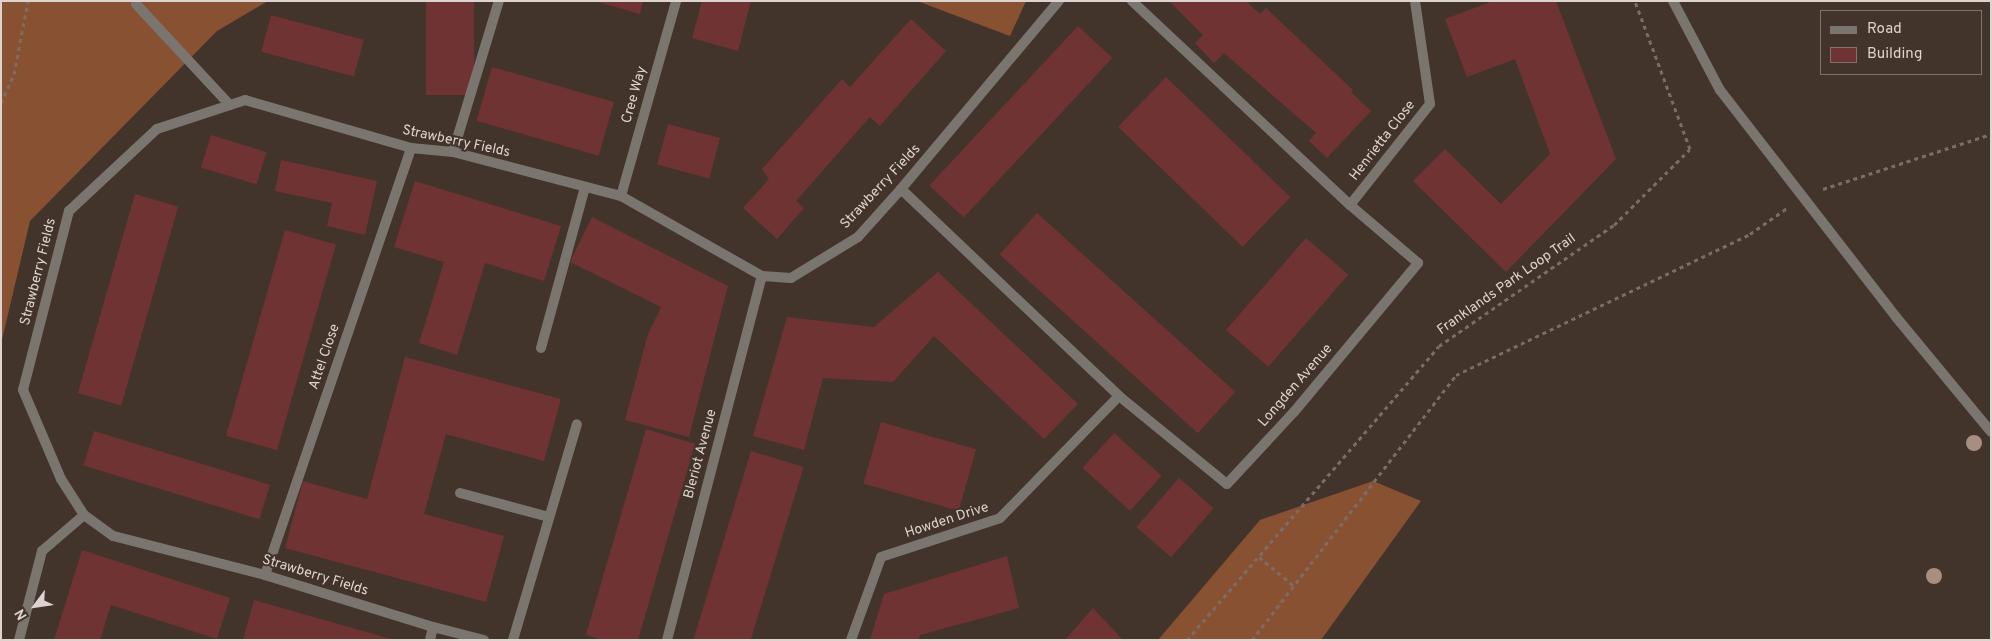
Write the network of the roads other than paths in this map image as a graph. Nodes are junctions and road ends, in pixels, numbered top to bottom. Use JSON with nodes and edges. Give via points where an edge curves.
{"nodes":[{"id":1,"x":499,"y":1,"type":"edge"},
{"id":2,"x":676,"y":1,"type":"edge"},
{"id":3,"x":1059,"y":1,"type":"edge"},
{"id":4,"x":1132,"y":1,"type":"edge"},
{"id":5,"x":1415,"y":1,"type":"edge"},
{"id":6,"x":1673,"y":1,"type":"edge"},
{"id":7,"x":136,"y":4,"type":"dead end"},
{"id":8,"x":230,"y":105,"type":"junction"},
{"id":9,"x":411,"y":148,"type":"junction"},
{"id":10,"x":453,"y":152,"type":"junction"},
{"id":11,"x":585,"y":187,"type":"junction"},
{"id":12,"x":901,"y":189,"type":"junction"},
{"id":13,"x":621,"y":196,"type":"junction"},
{"id":14,"x":1350,"y":205,"type":"junction"},
{"id":15,"x":762,"y":276,"type":"junction"},
{"id":16,"x":541,"y":348,"type":"dead end"},
{"id":17,"x":1120,"y":396,"type":"junction"},
{"id":18,"x":577,"y":424,"type":"dead end"},
{"id":19,"x":1991,"y":432,"type":"edge"},
{"id":20,"x":460,"y":493,"type":"dead end"},
{"id":21,"x":84,"y":516,"type":"junction"},
{"id":22,"x":549,"y":517,"type":"junction"},
{"id":23,"x":266,"y":575,"type":"junction"},
{"id":24,"x":433,"y":627,"type":"junction"},
{"id":25,"x":19,"y":640,"type":"edge"},
{"id":26,"x":430,"y":640,"type":"edge"},
{"id":27,"x":484,"y":640,"type":"edge"},
{"id":28,"x":513,"y":640,"type":"edge"},
{"id":29,"x":667,"y":640,"type":"edge"},
{"id":30,"x":851,"y":640,"type":"edge"}],
"edges":[{"from":1,"to":10,"type":"street"},
{"from":2,"to":13,"type":"street","name":"Cree Way"},
{"from":3,"to":12,"type":"street","name":"Strawberry Fields"},
{"from":4,"to":14,"type":"street","name":"Longden Avenue"},
{"from":5,"to":14,"type":"street","name":"Henrietta Close","via":[[1430,104]]},
{"from":6,"to":19,"type":"street","via":[[1720,90],[1896,317]]},
{"from":7,"to":8,"type":"street"},
{"from":8,"to":9,"type":"street","name":"Strawberry Fields","via":[[246,100]]},
{"from":8,"to":21,"type":"street","name":"Strawberry Fields","via":[[157,130],[69,211],[23,390],[61,479]]},
{"from":9,"to":10,"type":"street","name":"Strawberry Fields"},
{"from":9,"to":23,"type":"street","name":"Attel Close"},
{"from":10,"to":11,"type":"street","name":"Strawberry Fields"},
{"from":11,"to":13,"type":"street","name":"Strawberry Fields"},
{"from":11,"to":16,"type":"street"},
{"from":12,"to":15,"type":"street","name":"Strawberry Fields","via":[[850,242],[791,278]]},
{"from":12,"to":17,"type":"street","name":"Longden Avenue"},
{"from":13,"to":15,"type":"street","name":"Strawberry Fields"},
{"from":14,"to":17,"type":"street","name":"Longden Avenue","via":[[1418,263],[1294,412],[1227,484]]},
{"from":15,"to":29,"type":"street","name":"Bleriot Avenue"},
{"from":17,"to":30,"type":"street","name":"Howden Drive","via":[[1000,518],[881,556]]},
{"from":18,"to":22,"type":"street"},
{"from":20,"to":22,"type":"street"},
{"from":21,"to":23,"type":"street","name":"Strawberry Fields","via":[[113,536]]},
{"from":21,"to":25,"type":"street","via":[[42,550]]},
{"from":22,"to":28,"type":"street"},
{"from":23,"to":24,"type":"street","name":"Strawberry Fields"},
{"from":24,"to":26,"type":"street"},
{"from":24,"to":27,"type":"street","name":"Strawberry Fields"}]}
